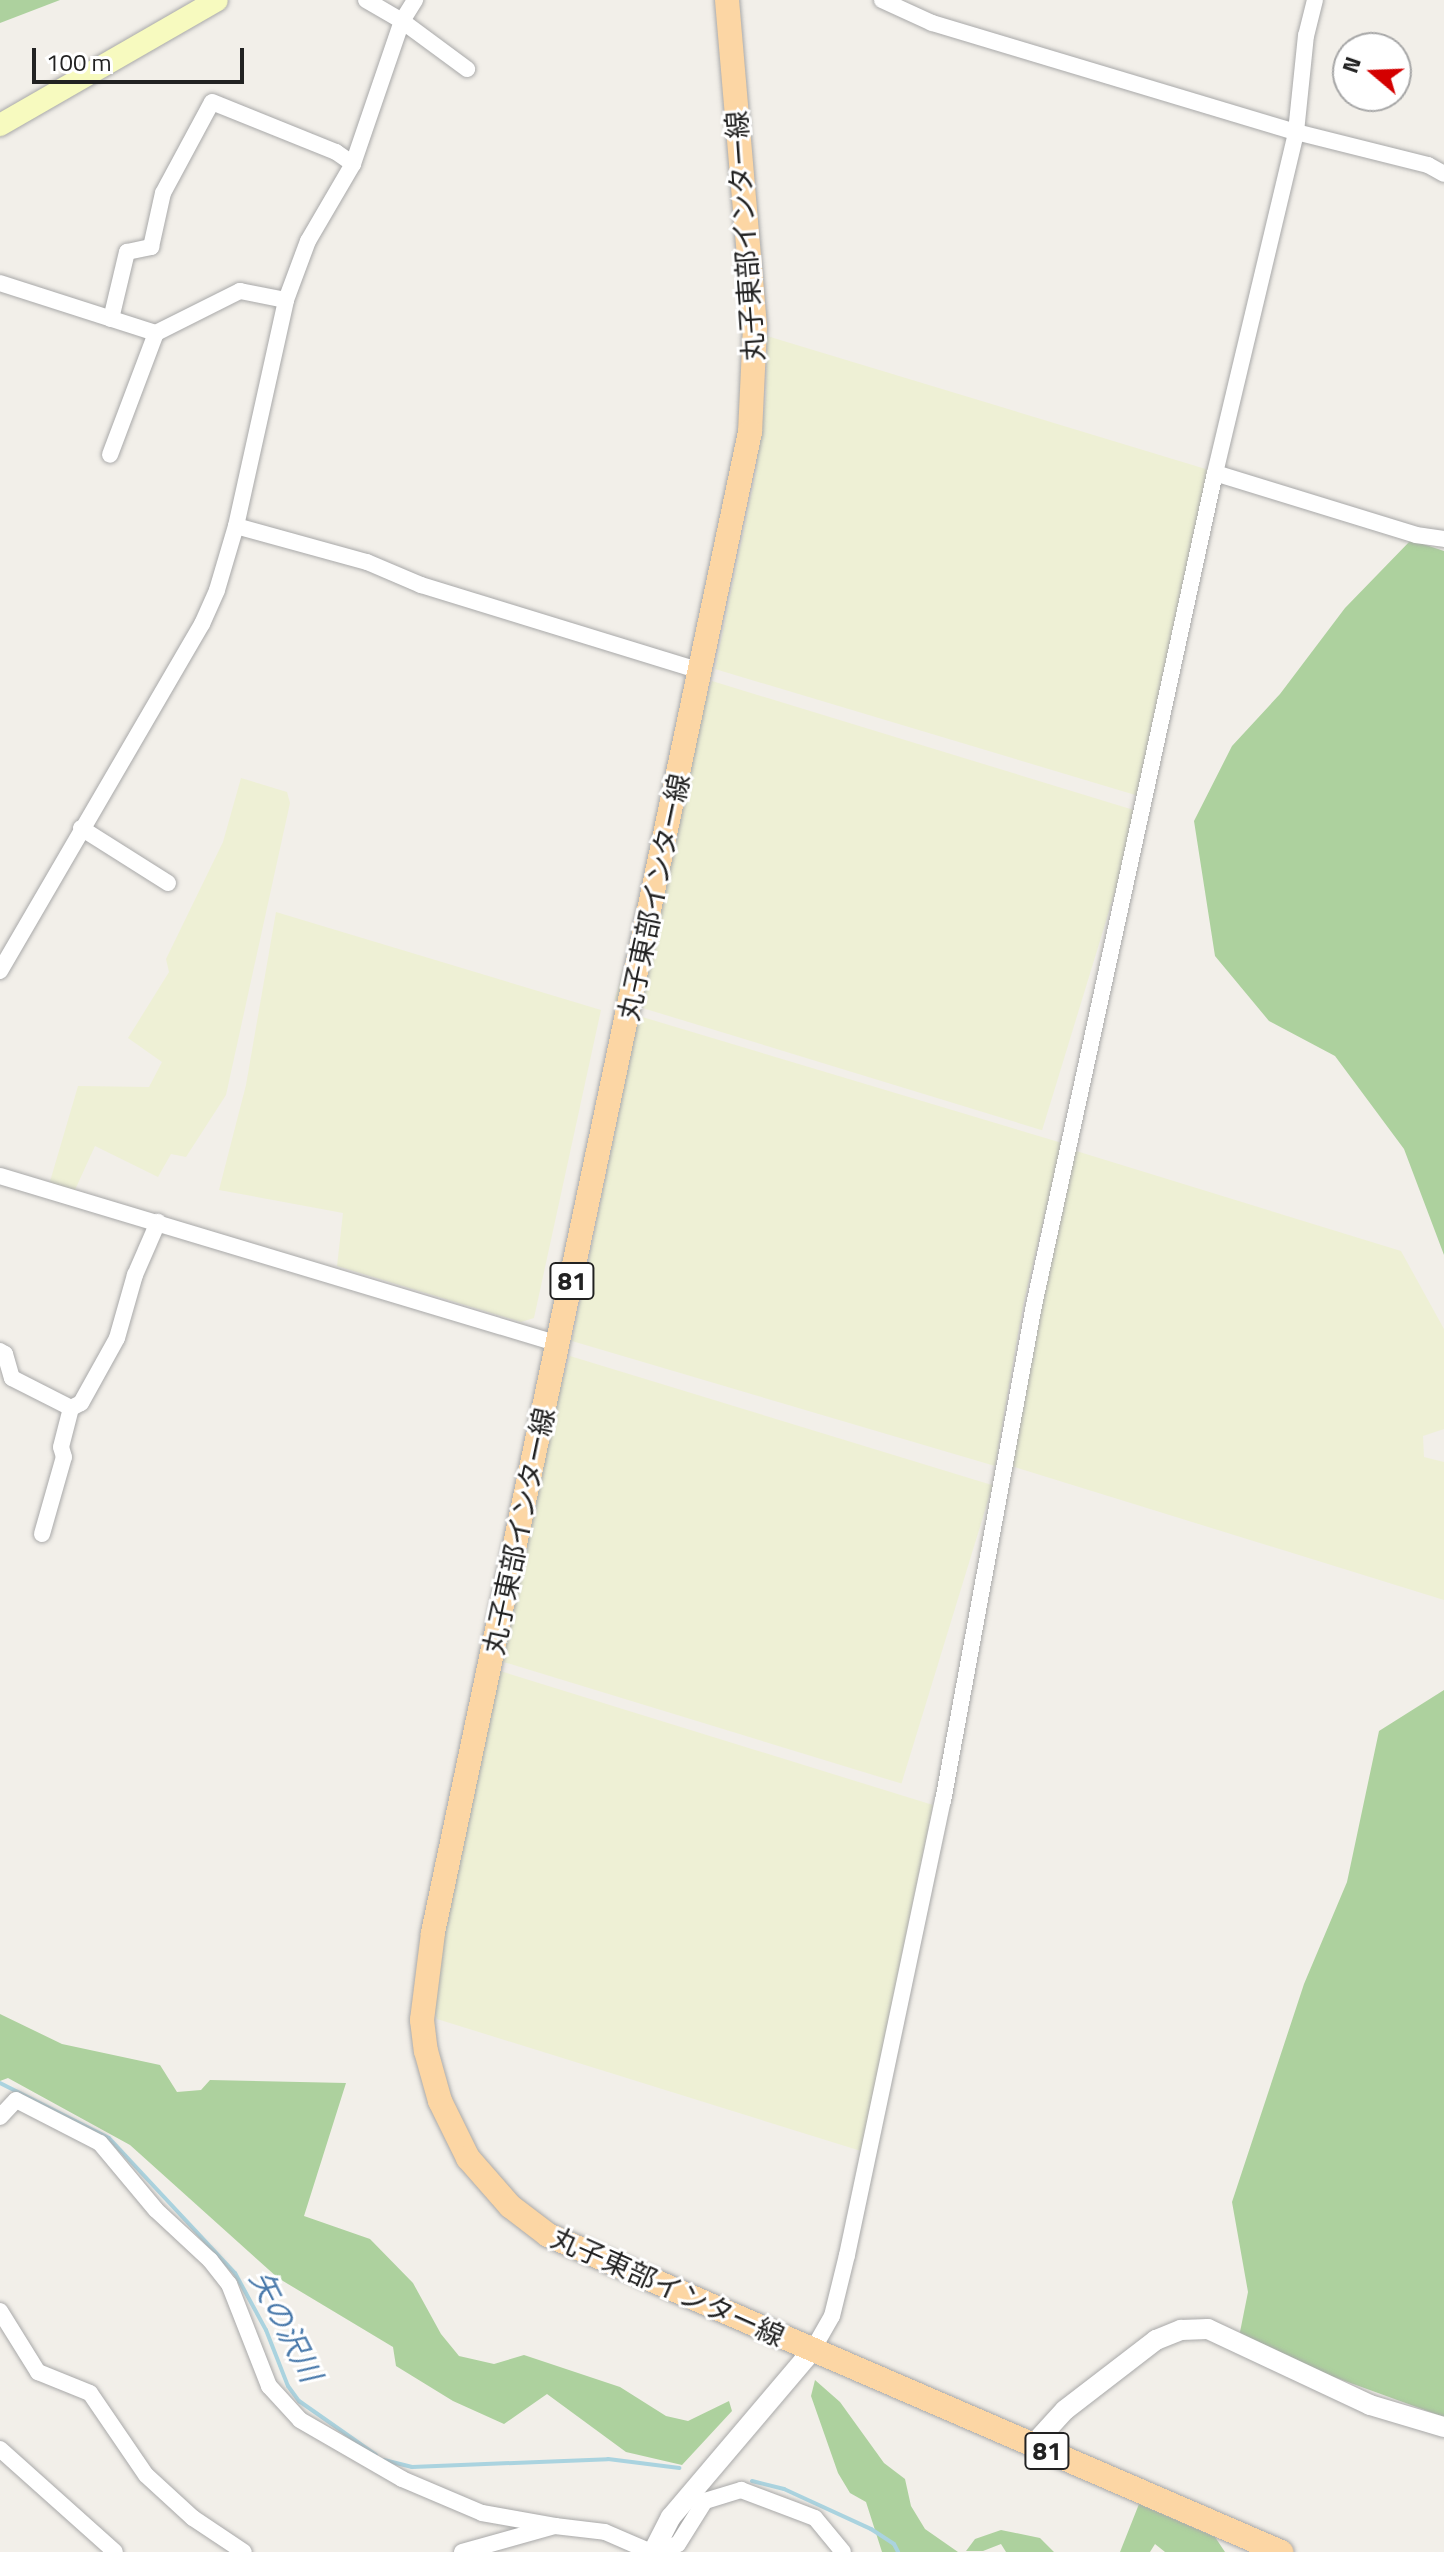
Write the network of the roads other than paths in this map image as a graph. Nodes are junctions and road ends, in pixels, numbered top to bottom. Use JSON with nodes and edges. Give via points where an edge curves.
{"nodes":[{"id":1,"x":217,"y":0,"type":"edge"},
{"id":2,"x":366,"y":0,"type":"edge"},
{"id":3,"x":415,"y":0,"type":"edge"},
{"id":4,"x":727,"y":0,"type":"edge"},
{"id":5,"x":882,"y":0,"type":"edge"},
{"id":6,"x":1315,"y":0,"type":"edge"},
{"id":7,"x":402,"y":21,"type":"junction"},
{"id":8,"x":467,"y":69,"type":"dead end"},
{"id":9,"x":0,"y":125,"type":"edge"},
{"id":10,"x":1296,"y":132,"type":"junction"},
{"id":11,"x":353,"y":164,"type":"junction"},
{"id":12,"x":1444,"y":174,"type":"edge"},
{"id":13,"x":0,"y":283,"type":"edge"},
{"id":14,"x":286,"y":300,"type":"junction"},
{"id":15,"x":111,"y":319,"type":"junction"},
{"id":16,"x":156,"y":333,"type":"junction"},
{"id":17,"x":110,"y":455,"type":"dead end"},
{"id":18,"x":1215,"y":473,"type":"junction"},
{"id":19,"x":236,"y":526,"type":"junction"},
{"id":20,"x":1444,"y":539,"type":"edge"},
{"id":21,"x":701,"y":671,"type":"junction"},
{"id":22,"x":81,"y":828,"type":"junction"},
{"id":23,"x":168,"y":883,"type":"dead end"},
{"id":24,"x":0,"y":971,"type":"edge"},
{"id":25,"x":0,"y":1176,"type":"edge"},
{"id":26,"x":158,"y":1222,"type":"junction"},
{"id":27,"x":559,"y":1344,"type":"junction"},
{"id":28,"x":0,"y":1351,"type":"edge"},
{"id":29,"x":71,"y":1408,"type":"junction"},
{"id":30,"x":42,"y":1534,"type":"dead end"},
{"id":31,"x":0,"y":2117,"type":"edge"},
{"id":32,"x":0,"y":2311,"type":"edge"},
{"id":33,"x":812,"y":2351,"type":"junction"},
{"id":34,"x":1444,"y":2427,"type":"edge"},
{"id":35,"x":1033,"y":2445,"type":"junction"},
{"id":36,"x":0,"y":2449,"type":"edge"},
{"id":37,"x":555,"y":2526,"type":"junction"},
{"id":38,"x":1249,"y":2546,"type":"edge"},
{"id":39,"x":236,"y":2551,"type":"edge"},
{"id":40,"x":115,"y":2552,"type":"edge"},
{"id":41,"x":462,"y":2552,"type":"edge"},
{"id":42,"x":653,"y":2552,"type":"edge"},
{"id":43,"x":843,"y":2552,"type":"edge"},
{"id":44,"x":1281,"y":2552,"type":"edge"}],
"edges":[{"from":1,"to":9,"type":"main road"},
{"from":2,"to":7,"type":"street"},
{"from":3,"to":7,"type":"street"},
{"from":4,"to":21,"type":"main road","name":"丸子東部インター線","number":"81","via":[[755,366],[745,466]]},
{"from":5,"to":10,"type":"street","via":[[932,23]]},
{"from":6,"to":10,"type":"street"},
{"from":7,"to":8,"type":"street"},
{"from":7,"to":11,"type":"street"},
{"from":10,"to":12,"type":"street","via":[[1428,165]]},
{"from":10,"to":18,"type":"street"},
{"from":11,"to":14,"type":"street","via":[[308,241]]},
{"from":11,"to":15,"type":"street","via":[[336,152],[212,102],[163,193],[151,247],[127,252]]},
{"from":13,"to":15,"type":"street"},
{"from":14,"to":16,"type":"street","via":[[240,291]]},
{"from":14,"to":19,"type":"street"},
{"from":15,"to":16,"type":"street"},
{"from":16,"to":17,"type":"street"},
{"from":18,"to":20,"type":"street"},
{"from":18,"to":33,"type":"street","via":[[1034,1305],[943,1801],[847,2255],[832,2316]]},
{"from":19,"to":21,"type":"street","via":[[367,562],[421,585]]},
{"from":19,"to":22,"type":"street","via":[[202,624]]},
{"from":21,"to":27,"type":"main road","name":"丸子東部インター線","number":"81"},
{"from":22,"to":23,"type":"street"},
{"from":22,"to":24,"type":"street"},
{"from":25,"to":26,"type":"street"},
{"from":26,"to":27,"type":"street"},
{"from":26,"to":29,"type":"street","via":[[135,1275],[117,1338],[81,1403]]},
{"from":27,"to":33,"type":"main road","name":"丸子東部インター線","number":"81","via":[[433,1933],[422,2020],[430,2071],[468,2158],[535,2226],[573,2248]]},
{"from":28,"to":29,"type":"street","via":[[12,1378]]},
{"from":29,"to":30,"type":"street","via":[[61,1447],[64,1457]]},
{"from":31,"to":37,"type":"street","via":[[16,2100],[100,2143],[229,2284],[269,2386],[300,2420],[402,2479],[482,2513]]},
{"from":32,"to":39,"type":"street","via":[[38,2372],[90,2393],[146,2475]]},
{"from":33,"to":35,"type":"main road","name":"丸子東部インター線","number":"81"},
{"from":33,"to":42,"type":"street","via":[[671,2517]]},
{"from":34,"to":35,"type":"street","via":[[1370,2405],[1208,2329],[1181,2330],[1156,2340],[1065,2410]]},
{"from":35,"to":38,"type":"main road","name":"丸子東部インター線","number":"81"},
{"from":36,"to":40,"type":"street"},
{"from":37,"to":41,"type":"street"},
{"from":37,"to":42,"type":"street","via":[[605,2532]]},
{"from":38,"to":44,"type":"main road","name":"丸子東部インター線","number":"81"},
{"from":42,"to":43,"type":"street","via":[[678,2544],[705,2501],[741,2490],[815,2518]]}]}
